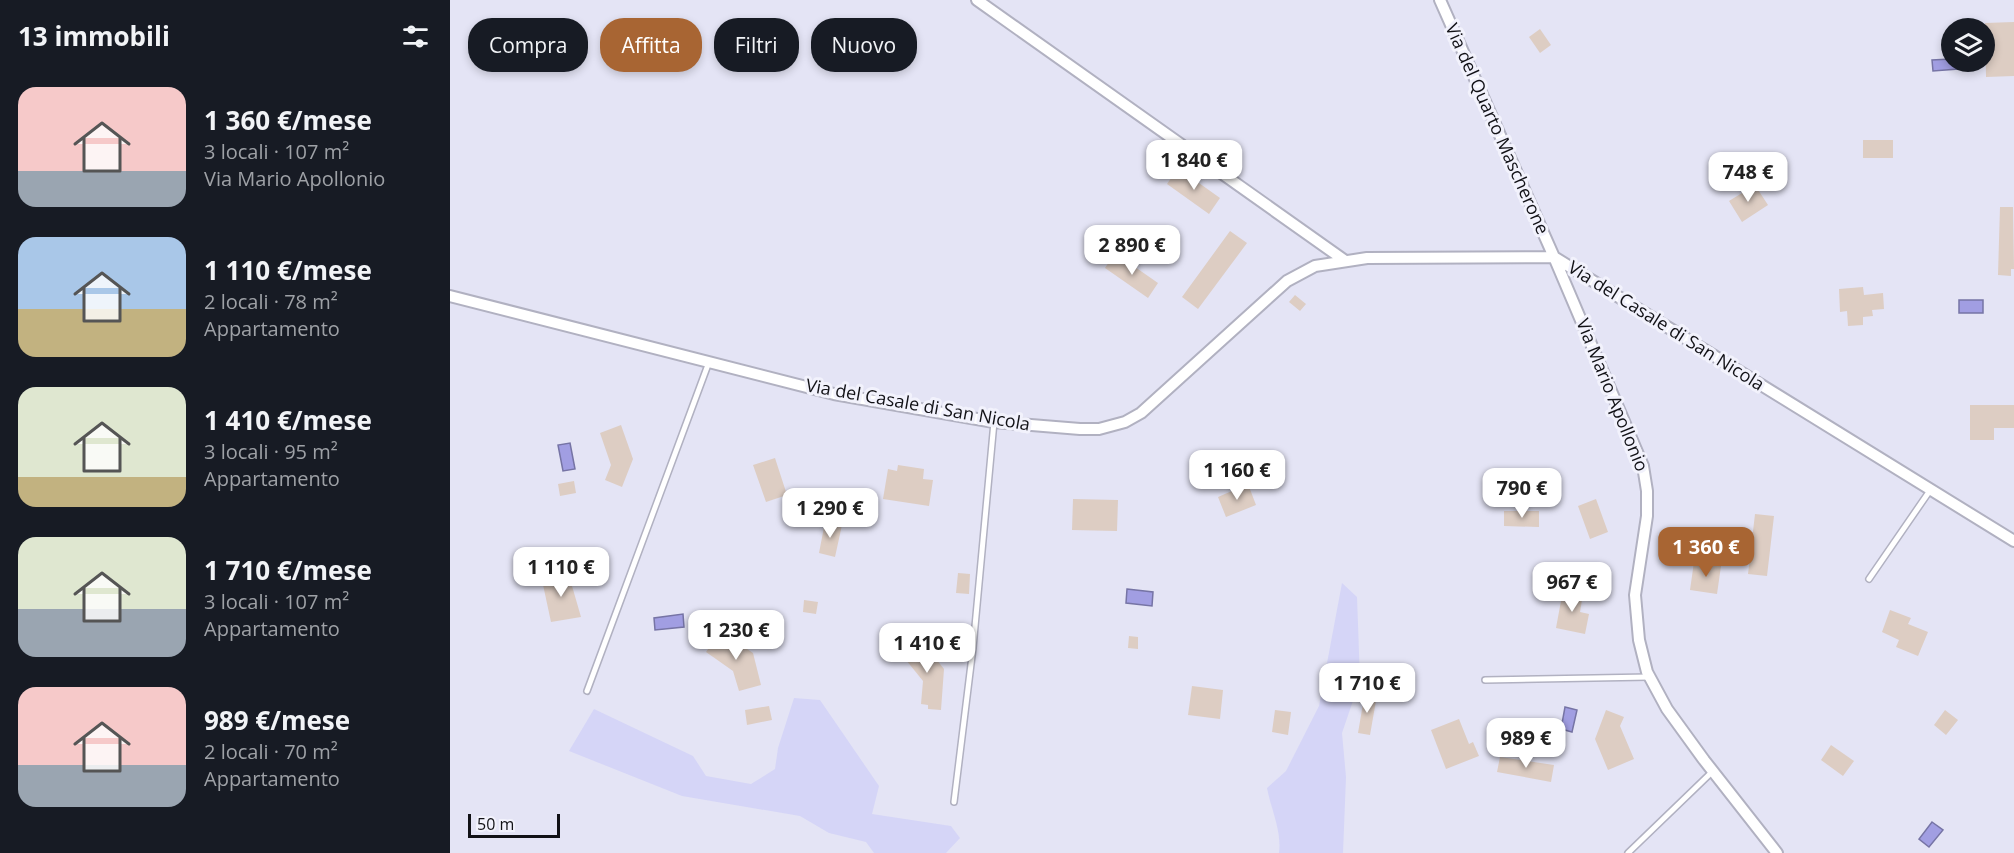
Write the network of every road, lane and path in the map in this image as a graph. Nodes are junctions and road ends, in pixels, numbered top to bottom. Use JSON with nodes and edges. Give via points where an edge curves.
{"nodes":[{"id":1,"x":977,"y":0,"type":"edge"},
{"id":2,"x":1440,"y":0,"type":"edge"},
{"id":3,"x":1554,"y":257,"type":"junction"},
{"id":4,"x":1344,"y":260,"type":"junction"},
{"id":5,"x":450,"y":296,"type":"edge"},
{"id":6,"x":709,"y":362,"type":"junction"},
{"id":7,"x":994,"y":422,"type":"junction"},
{"id":8,"x":1931,"y":489,"type":"junction"},
{"id":9,"x":2014,"y":541,"type":"edge"},
{"id":10,"x":1869,"y":579,"type":"dead end"},
{"id":11,"x":1649,"y":677,"type":"junction"},
{"id":12,"x":1485,"y":680,"type":"dead end"},
{"id":13,"x":587,"y":691,"type":"dead end"},
{"id":14,"x":1713,"y":771,"type":"junction"},
{"id":15,"x":954,"y":802,"type":"dead end"},
{"id":16,"x":1628,"y":853,"type":"edge"},
{"id":17,"x":1777,"y":853,"type":"edge"}],
"edges":[{"from":1,"to":4,"type":"street"},
{"from":2,"to":3,"type":"street","name":"Via del Quarto Mascherone"},
{"from":3,"to":4,"type":"street","name":"Via del Casale di San Nicola"},
{"from":3,"to":8,"type":"street","name":"Via del Casale di San Nicola"},
{"from":3,"to":11,"type":"street","name":"Via Mario Apollonio","via":[[1631,436],[1645,478],[1647,516],[1635,595],[1639,640]]},
{"from":4,"to":7,"type":"street","name":"Via del Casale di San Nicola","via":[[1315,266],[1287,281],[1147,408],[1125,422],[1108,428],[1080,429]]},
{"from":5,"to":6,"type":"street","name":"Via del Casale di San Nicola"},
{"from":6,"to":7,"type":"street","name":"Via del Casale di San Nicola","via":[[834,394]]},
{"from":6,"to":13,"type":"lane"},
{"from":7,"to":15,"type":"lane"},
{"from":8,"to":9,"type":"street","name":"Via del Casale di San Nicola"},
{"from":8,"to":10,"type":"lane"},
{"from":11,"to":12,"type":"lane"},
{"from":11,"to":14,"type":"street","name":"Via Mario Apollonio","via":[[1667,709]]},
{"from":14,"to":16,"type":"lane"},
{"from":14,"to":17,"type":"street","name":"Via Mario Apollonio"}]}
